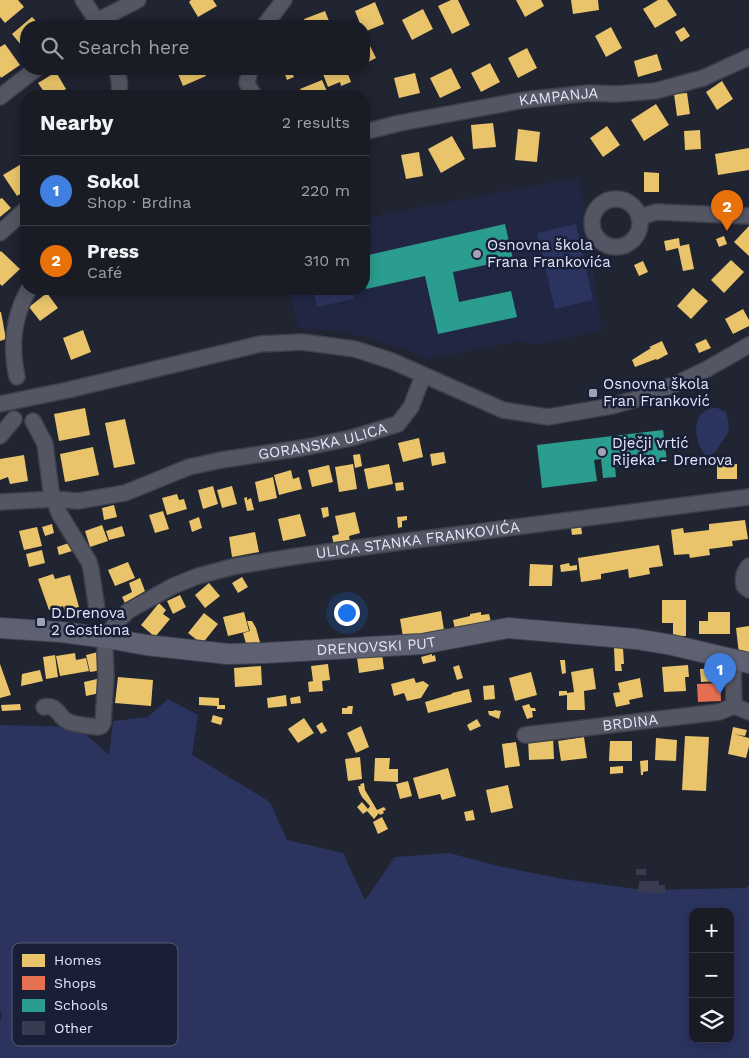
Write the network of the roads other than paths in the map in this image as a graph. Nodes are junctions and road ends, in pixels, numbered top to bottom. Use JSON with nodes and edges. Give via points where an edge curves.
{"nodes":[{"id":1,"x":83,"y":0,"type":"edge"},
{"id":2,"x":138,"y":0,"type":"edge"},
{"id":3,"x":284,"y":0,"type":"edge"},
{"id":4,"x":93,"y":20,"type":"edge"},
{"id":5,"x":102,"y":20,"type":"edge"},
{"id":6,"x":269,"y":20,"type":"edge"},
{"id":7,"x":749,"y":57,"type":"edge"},
{"id":8,"x":28,"y":75,"type":"edge"},
{"id":9,"x":119,"y":75,"type":"edge"},
{"id":10,"x":249,"y":75,"type":"edge"},
{"id":11,"x":120,"y":90,"type":"edge"},
{"id":12,"x":251,"y":90,"type":"edge"},
{"id":13,"x":0,"y":97,"type":"edge"},
{"id":14,"x":370,"y":130,"type":"edge"},
{"id":15,"x":20,"y":215,"type":"edge"},
{"id":16,"x":749,"y":216,"type":"edge"},
{"id":17,"x":639,"y":217,"type":"dead end"},
{"id":18,"x":0,"y":233,"type":"edge"},
{"id":19,"x":26,"y":295,"type":"edge"},
{"id":20,"x":749,"y":345,"type":"edge"},
{"id":21,"x":424,"y":376,"type":"junction"},
{"id":22,"x":17,"y":377,"type":"dead end"},
{"id":23,"x":0,"y":404,"type":"edge"},
{"id":24,"x":14,"y":419,"type":"dead end"},
{"id":25,"x":33,"y":421,"type":"dead end"},
{"id":26,"x":0,"y":436,"type":"edge"},
{"id":27,"x":749,"y":497,"type":"edge"},
{"id":28,"x":54,"y":500,"type":"junction"},
{"id":29,"x":0,"y":502,"type":"edge"},
{"id":30,"x":749,"y":566,"type":"edge"},
{"id":31,"x":749,"y":590,"type":"edge"},
{"id":32,"x":97,"y":609,"type":"dead end"},
{"id":33,"x":0,"y":628,"type":"edge"},
{"id":34,"x":107,"y":638,"type":"junction"},
{"id":35,"x":741,"y":662,"type":"edge"},
{"id":36,"x":734,"y":706,"type":"junction"},
{"id":37,"x":44,"y":707,"type":"dead end"},
{"id":38,"x":749,"y":712,"type":"edge"},
{"id":39,"x":525,"y":735,"type":"dead end"}],
"edges":[{"from":1,"to":4,"type":"street"},
{"from":2,"to":5,"type":"street"},
{"from":3,"to":6,"type":"street"},
{"from":7,"to":14,"type":"street","name":"KAMPANJA","via":[[703,78],[655,91],[524,100]]},
{"from":8,"to":13,"type":"street"},
{"from":9,"to":11,"type":"street"},
{"from":10,"to":12,"type":"street","via":[[247,83]]},
{"from":15,"to":18,"type":"street"},
{"from":16,"to":17,"type":"street","via":[[657,212]]},
{"from":19,"to":22,"type":"street","via":[[14,333],[13,360]]},
{"from":20,"to":21,"type":"street","via":[[678,384],[643,397],[548,417],[503,410]]},
{"from":21,"to":23,"type":"street","via":[[355,349],[302,342],[260,344]]},
{"from":21,"to":28,"type":"street","name":"GORANSKA ULICA","via":[[411,407],[398,424],[302,448],[221,460],[190,468],[125,493],[78,501]]},
{"from":24,"to":26,"type":"street"},
{"from":25,"to":28,"type":"street","via":[[45,444]]},
{"from":27,"to":34,"type":"street","name":"ULICA STANKA FRANKOVIĆA","via":[[236,566],[173,586],[136,606],[117,622]]},
{"from":28,"to":29,"type":"street","name":"GORANSKA ULICA"},
{"from":28,"to":32,"type":"street","via":[[89,562]]},
{"from":30,"to":31,"type":"street","via":[[743,579]]},
{"from":33,"to":34,"type":"main road","name":"DRENOVSKI PUT"},
{"from":34,"to":35,"type":"main road","name":"DRENOVSKI PUT","via":[[228,654],[422,644],[508,628],[636,639]]},
{"from":34,"to":37,"type":"street","via":[[103,725],[68,722],[53,707]]},
{"from":35,"to":36,"type":"street"},
{"from":36,"to":38,"type":"street"},
{"from":36,"to":39,"type":"street","name":"BRDINA","via":[[718,712]]}]}
